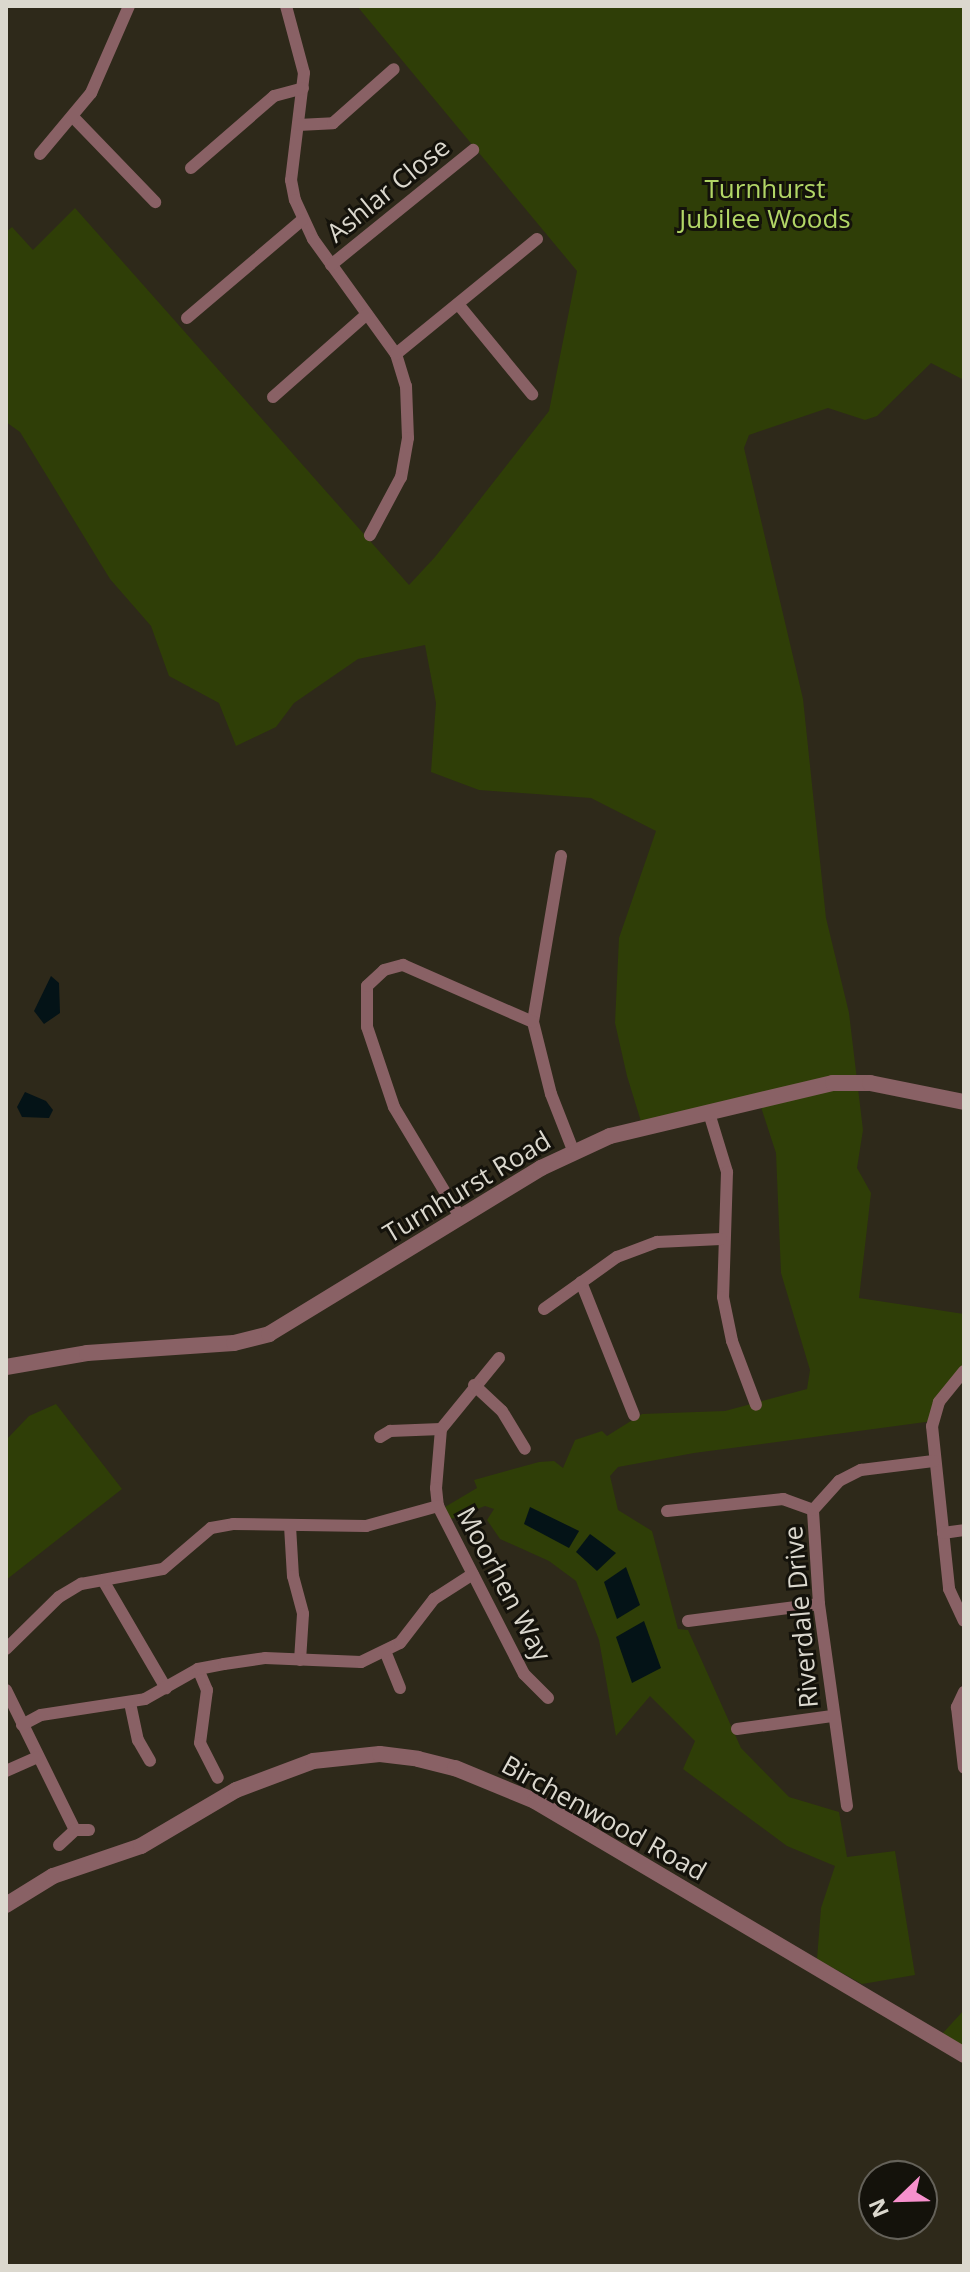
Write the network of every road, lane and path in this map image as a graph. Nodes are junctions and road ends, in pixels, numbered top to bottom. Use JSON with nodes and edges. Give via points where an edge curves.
{"nodes":[{"id":1,"x":114,"y":6,"type":"edge"},
{"id":2,"x":286,"y":6,"type":"edge"},
{"id":3,"x":128,"y":8,"type":"edge"},
{"id":4,"x":394,"y":69,"type":"dead end"},
{"id":5,"x":303,"y":88,"type":"junction"},
{"id":6,"x":74,"y":118,"type":"junction"},
{"id":7,"x":298,"y":125,"type":"junction"},
{"id":8,"x":473,"y":150,"type":"dead end"},
{"id":9,"x":40,"y":154,"type":"dead end"},
{"id":10,"x":191,"y":168,"type":"dead end"},
{"id":11,"x":155,"y":202,"type":"dead end"},
{"id":12,"x":302,"y":220,"type":"junction"},
{"id":13,"x":537,"y":239,"type":"dead end"},
{"id":14,"x":331,"y":265,"type":"junction"},
{"id":15,"x":458,"y":304,"type":"junction"},
{"id":16,"x":367,"y":314,"type":"junction"},
{"id":17,"x":187,"y":318,"type":"dead end"},
{"id":18,"x":396,"y":354,"type":"junction"},
{"id":19,"x":532,"y":394,"type":"dead end"},
{"id":20,"x":291,"y":400,"type":"dead end"},
{"id":21,"x":370,"y":535,"type":"dead end"},
{"id":22,"x":561,"y":856,"type":"dead end"},
{"id":23,"x":533,"y":1022,"type":"junction"},
{"id":24,"x":964,"y":1102,"type":"edge"},
{"id":25,"x":709,"y":1113,"type":"junction"},
{"id":26,"x":573,"y":1150,"type":"junction"},
{"id":27,"x":460,"y":1217,"type":"junction"},
{"id":28,"x":721,"y":1239,"type":"junction"},
{"id":29,"x":581,"y":1282,"type":"junction"},
{"id":30,"x":544,"y":1309,"type":"dead end"},
{"id":31,"x":499,"y":1358,"type":"dead end"},
{"id":32,"x":6,"y":1367,"type":"edge"},
{"id":33,"x":964,"y":1371,"type":"edge"},
{"id":34,"x":474,"y":1385,"type":"junction"},
{"id":35,"x":756,"y":1405,"type":"dead end"},
{"id":36,"x":634,"y":1415,"type":"dead end"},
{"id":37,"x":385,"y":1429,"type":"dead end"},
{"id":38,"x":441,"y":1429,"type":"junction"},
{"id":39,"x":525,"y":1449,"type":"dead end"},
{"id":40,"x":933,"y":1461,"type":"junction"},
{"id":41,"x":438,"y":1506,"type":"junction"},
{"id":42,"x":813,"y":1510,"type":"junction"},
{"id":43,"x":667,"y":1511,"type":"dead end"},
{"id":44,"x":290,"y":1526,"type":"junction"},
{"id":45,"x":964,"y":1530,"type":"edge"},
{"id":46,"x":943,"y":1533,"type":"junction"},
{"id":47,"x":473,"y":1574,"type":"junction"},
{"id":48,"x":104,"y":1582,"type":"junction"},
{"id":49,"x":819,"y":1604,"type":"junction"},
{"id":50,"x":688,"y":1621,"type":"dead end"},
{"id":51,"x":964,"y":1621,"type":"edge"},
{"id":52,"x":6,"y":1649,"type":"edge"},
{"id":53,"x":385,"y":1651,"type":"junction"},
{"id":54,"x":300,"y":1660,"type":"junction"},
{"id":55,"x":198,"y":1669,"type":"junction"},
{"id":56,"x":532,"y":1681,"type":"junction"},
{"id":57,"x":166,"y":1688,"type":"junction"},
{"id":58,"x":6,"y":1690,"type":"edge"},
{"id":59,"x":402,"y":1691,"type":"dead end"},
{"id":60,"x":521,"y":1691,"type":"dead end"},
{"id":61,"x":964,"y":1692,"type":"edge"},
{"id":62,"x":548,"y":1698,"type":"dead end"},
{"id":63,"x":130,"y":1703,"type":"junction"},
{"id":64,"x":832,"y":1716,"type":"junction"},
{"id":65,"x":22,"y":1725,"type":"junction"},
{"id":66,"x":737,"y":1729,"type":"dead end"},
{"id":67,"x":37,"y":1757,"type":"junction"},
{"id":68,"x":150,"y":1761,"type":"dead end"},
{"id":69,"x":964,"y":1768,"type":"edge"},
{"id":70,"x":6,"y":1771,"type":"edge"},
{"id":71,"x":218,"y":1778,"type":"dead end"},
{"id":72,"x":847,"y":1806,"type":"dead end"},
{"id":73,"x":75,"y":1830,"type":"junction"},
{"id":74,"x":89,"y":1830,"type":"dead end"},
{"id":75,"x":59,"y":1845,"type":"dead end"},
{"id":76,"x":6,"y":1905,"type":"edge"},
{"id":77,"x":964,"y":2055,"type":"edge"}],
"edges":[{"from":1,"to":3,"type":"street"},
{"from":2,"to":5,"type":"street","via":[[301,49]]},
{"from":3,"to":6,"type":"street","via":[[107,64]]},
{"from":4,"to":7,"type":"street","via":[[373,79],[333,123]]},
{"from":5,"to":7,"type":"street"},
{"from":5,"to":10,"type":"street","via":[[274,96],[204,150]]},
{"from":6,"to":9,"type":"street"},
{"from":6,"to":11,"type":"street"},
{"from":7,"to":12,"type":"street","via":[[291,180]]},
{"from":8,"to":14,"type":"street","name":"Ashlar Close"},
{"from":12,"to":14,"type":"street"},
{"from":12,"to":17,"type":"street"},
{"from":13,"to":15,"type":"street"},
{"from":14,"to":16,"type":"street"},
{"from":15,"to":18,"type":"street"},
{"from":15,"to":19,"type":"street","via":[[515,384]]},
{"from":16,"to":18,"type":"street"},
{"from":16,"to":20,"type":"street","via":[[278,393]]},
{"from":18,"to":21,"type":"street","via":[[406,386],[408,438],[394,495]]},
{"from":22,"to":23,"type":"street"},
{"from":23,"to":26,"type":"street","via":[[551,1094]]},
{"from":23,"to":27,"type":"street","via":[[403,965],[384,970],[367,986],[367,1027],[394,1107]]},
{"from":24,"to":25,"type":"street","name":"Turnhurst Road","via":[[870,1083],[833,1083]]},
{"from":25,"to":26,"type":"street","name":"Turnhurst Road"},
{"from":25,"to":28,"type":"street","via":[[727,1172],[729,1205]]},
{"from":26,"to":27,"type":"street","name":"Turnhurst Road"},
{"from":27,"to":32,"type":"street","name":"Turnhurst Road","via":[[269,1334],[234,1343],[87,1353]]},
{"from":28,"to":29,"type":"street","via":[[657,1242],[617,1257]]},
{"from":28,"to":35,"type":"street","via":[[723,1297],[732,1341]]},
{"from":29,"to":30,"type":"street"},
{"from":29,"to":36,"type":"street"},
{"from":31,"to":34,"type":"street"},
{"from":33,"to":40,"type":"street","via":[[936,1410]]},
{"from":34,"to":38,"type":"street"},
{"from":34,"to":39,"type":"street","via":[[502,1411]]},
{"from":37,"to":38,"type":"street"},
{"from":38,"to":41,"type":"street"},
{"from":40,"to":42,"type":"street","name":"Riverdale Drive","via":[[861,1470],[839,1481]]},
{"from":40,"to":46,"type":"street"},
{"from":41,"to":44,"type":"street","via":[[366,1526]]},
{"from":41,"to":47,"type":"street","name":"Moorhen Way"},
{"from":42,"to":43,"type":"street","via":[[783,1499]]},
{"from":42,"to":49,"type":"street","name":"Riverdale Drive"},
{"from":44,"to":48,"type":"street","via":[[211,1528],[163,1569]]},
{"from":44,"to":54,"type":"street","via":[[293,1576],[303,1614]]},
{"from":45,"to":46,"type":"street"},
{"from":46,"to":51,"type":"street","via":[[949,1589]]},
{"from":47,"to":53,"type":"street","via":[[434,1599],[407,1638]]},
{"from":47,"to":56,"type":"street","name":"Moorhen Way"},
{"from":48,"to":52,"type":"street","via":[[81,1584],[59,1597]]},
{"from":48,"to":57,"type":"street"},
{"from":49,"to":50,"type":"street"},
{"from":49,"to":64,"type":"street","name":"Riverdale Drive"},
{"from":53,"to":54,"type":"street","via":[[361,1662]]},
{"from":53,"to":59,"type":"street"},
{"from":54,"to":55,"type":"street","via":[[265,1658]]},
{"from":55,"to":57,"type":"street"},
{"from":55,"to":71,"type":"street","via":[[207,1690],[200,1743]]},
{"from":56,"to":60,"type":"street","name":"Moorhen Way"},
{"from":56,"to":62,"type":"street","name":"Moorhen Way"},
{"from":57,"to":63,"type":"street"},
{"from":58,"to":65,"type":"street"},
{"from":61,"to":69,"type":"street","via":[[957,1707]]},
{"from":63,"to":65,"type":"street","via":[[60,1711]]},
{"from":63,"to":68,"type":"street","via":[[138,1740]]},
{"from":64,"to":66,"type":"street"},
{"from":64,"to":72,"type":"street","name":"Riverdale Drive"},
{"from":65,"to":67,"type":"street"},
{"from":67,"to":70,"type":"street"},
{"from":67,"to":73,"type":"street"},
{"from":73,"to":74,"type":"street"},
{"from":73,"to":75,"type":"street"},
{"from":76,"to":77,"type":"street","name":"Birchenwood Road","via":[[53,1876],[141,1846],[236,1790],[313,1761],[380,1754],[418,1759],[455,1768],[535,1801]]}]}
